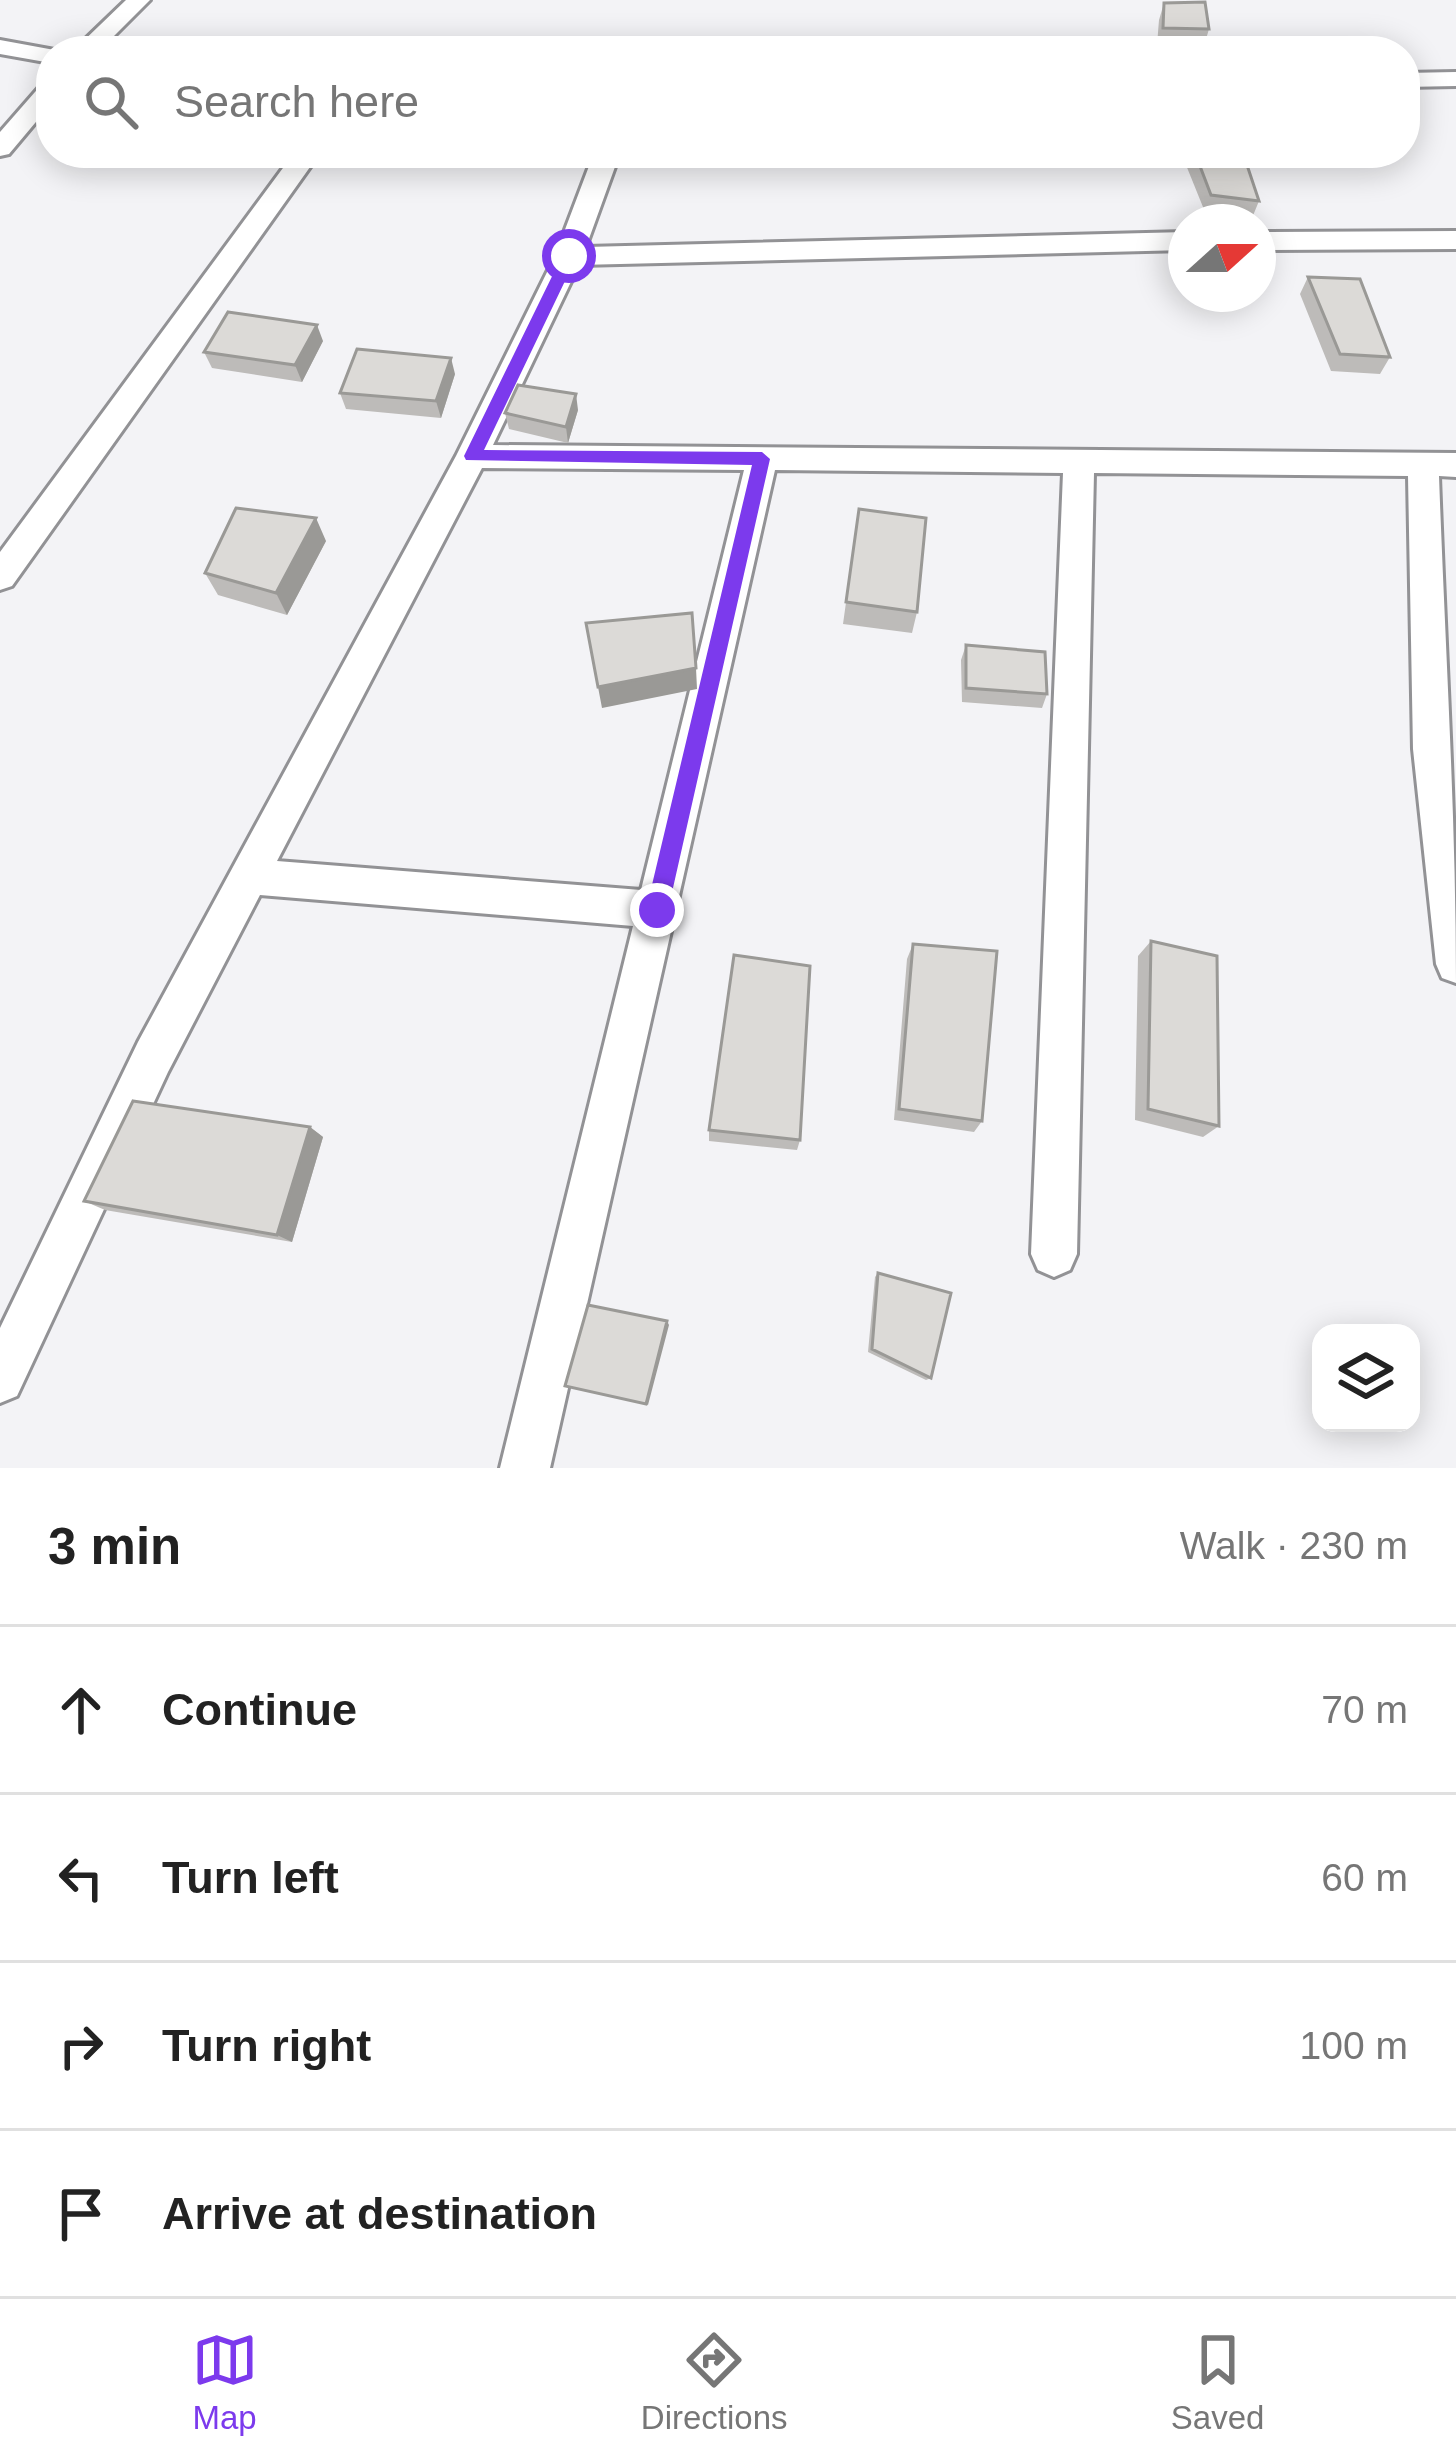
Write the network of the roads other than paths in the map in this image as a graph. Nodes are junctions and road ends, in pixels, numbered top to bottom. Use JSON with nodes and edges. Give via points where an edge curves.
{"nodes":[{"id":1,"x":139,"y":0,"type":"edge"},
{"id":2,"x":102,"y":36,"type":"edge"},
{"id":3,"x":0,"y":47,"type":"edge"},
{"id":4,"x":36,"y":53,"type":"edge"},
{"id":5,"x":1456,"y":79,"type":"edge"},
{"id":6,"x":1420,"y":80,"type":"edge"},
{"id":7,"x":36,"y":106,"type":"edge"},
{"id":8,"x":0,"y":148,"type":"edge"},
{"id":9,"x":296,"y":168,"type":"edge"},
{"id":10,"x":601,"y":168,"type":"edge"},
{"id":11,"x":1456,"y":240,"type":"edge"},
{"id":12,"x":1276,"y":241,"type":"edge"},
{"id":13,"x":1168,"y":242,"type":"edge"},
{"id":14,"x":569,"y":256,"type":"junction"},
{"id":15,"x":472,"y":456,"type":"junction"},
{"id":16,"x":762,"y":459,"type":"junction"},
{"id":17,"x":1079,"y":460,"type":"junction"},
{"id":18,"x":1439,"y":465,"type":"edge"},
{"id":19,"x":0,"y":577,"type":"edge"},
{"id":20,"x":1444,"y":750,"type":"edge"},
{"id":21,"x":249,"y":876,"type":"junction"},
{"id":22,"x":657,"y":910,"type":"junction"},
{"id":23,"x":1456,"y":964,"type":"edge"},
{"id":24,"x":1054,"y":1254,"type":"dead end"},
{"id":25,"x":0,"y":1379,"type":"edge"},
{"id":26,"x":525,"y":1468,"type":"edge"}],
"edges":[{"from":1,"to":2,"type":"street"},
{"from":3,"to":4,"type":"street"},
{"from":5,"to":6,"type":"street"},
{"from":7,"to":8,"type":"street"},
{"from":9,"to":19,"type":"street"},
{"from":10,"to":14,"type":"street"},
{"from":11,"to":12,"type":"street"},
{"from":13,"to":14,"type":"street"},
{"from":14,"to":15,"type":"street"},
{"from":15,"to":16,"type":"street"},
{"from":15,"to":21,"type":"street"},
{"from":16,"to":17,"type":"street"},
{"from":16,"to":22,"type":"street"},
{"from":17,"to":18,"type":"street"},
{"from":17,"to":24,"type":"street"},
{"from":18,"to":20,"type":"street"},
{"from":20,"to":23,"type":"street"},
{"from":21,"to":22,"type":"street"},
{"from":21,"to":25,"type":"street"},
{"from":22,"to":26,"type":"street"}]}
